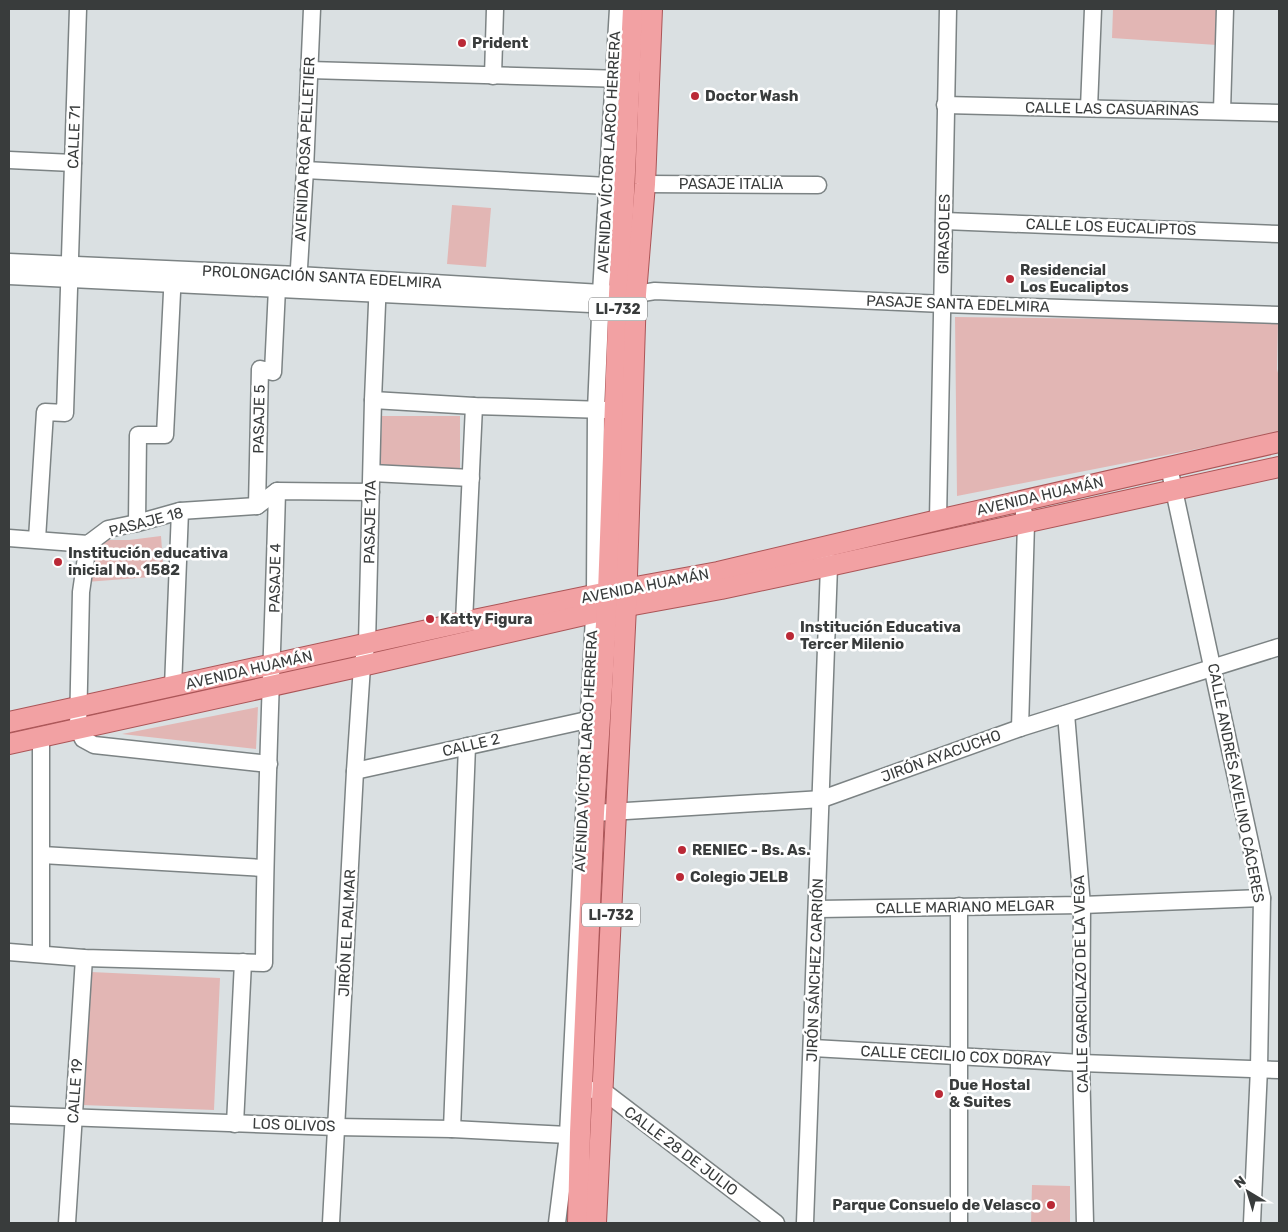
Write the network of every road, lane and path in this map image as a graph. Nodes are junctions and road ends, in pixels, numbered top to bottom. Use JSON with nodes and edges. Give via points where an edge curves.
{"nodes":[{"id":1,"x":78,"y":9,"type":"edge"},
{"id":2,"x":312,"y":9,"type":"edge"},
{"id":3,"x":495,"y":9,"type":"edge"},
{"id":4,"x":618,"y":9,"type":"edge"},
{"id":5,"x":633,"y":9,"type":"edge"},
{"id":6,"x":652,"y":9,"type":"edge"},
{"id":7,"x":948,"y":9,"type":"edge"},
{"id":8,"x":1093,"y":9,"type":"edge"},
{"id":9,"x":1225,"y":9,"type":"edge"},
{"id":10,"x":309,"y":70,"type":"junction"},
{"id":11,"x":493,"y":76,"type":"junction"},
{"id":12,"x":621,"y":79,"type":"junction"},
{"id":13,"x":946,"y":105,"type":"junction"},
{"id":14,"x":1090,"y":108,"type":"junction"},
{"id":15,"x":1222,"y":111,"type":"junction"},
{"id":16,"x":1279,"y":113,"type":"edge"},
{"id":17,"x":9,"y":160,"type":"edge"},
{"id":18,"x":73,"y":163,"type":"junction"},
{"id":19,"x":305,"y":170,"type":"junction"},
{"id":20,"x":645,"y":184,"type":"junction"},
{"id":21,"x":818,"y":185,"type":"dead end"},
{"id":22,"x":608,"y":186,"type":"junction"},
{"id":23,"x":944,"y":221,"type":"junction"},
{"id":24,"x":1279,"y":234,"type":"edge"},
{"id":25,"x":9,"y":262,"type":"edge"},
{"id":26,"x":69,"y":272,"type":"junction"},
{"id":27,"x":9,"y":276,"type":"edge"},
{"id":28,"x":172,"y":276,"type":"junction"},
{"id":29,"x":298,"y":282,"type":"junction"},
{"id":30,"x":378,"y":286,"type":"junction"},
{"id":31,"x":277,"y":288,"type":"junction"},
{"id":32,"x":618,"y":300,"type":"junction"},
{"id":33,"x":943,"y":304,"type":"junction"},
{"id":34,"x":1279,"y":315,"type":"edge"},
{"id":35,"x":373,"y":400,"type":"junction"},
{"id":36,"x":474,"y":406,"type":"junction"},
{"id":37,"x":606,"y":410,"type":"junction"},
{"id":38,"x":1279,"y":442,"type":"edge"},
{"id":39,"x":623,"y":446,"type":"junction"},
{"id":40,"x":1169,"y":467,"type":"junction"},
{"id":41,"x":1279,"y":467,"type":"edge"},
{"id":42,"x":372,"y":473,"type":"junction"},
{"id":43,"x":471,"y":478,"type":"junction"},
{"id":44,"x":1173,"y":490,"type":"junction"},
{"id":45,"x":277,"y":491,"type":"junction"},
{"id":46,"x":371,"y":492,"type":"junction"},
{"id":47,"x":1022,"y":500,"type":"junction"},
{"id":48,"x":257,"y":506,"type":"junction"},
{"id":49,"x":180,"y":511,"type":"junction"},
{"id":50,"x":938,"y":520,"type":"junction"},
{"id":51,"x":137,"y":523,"type":"junction"},
{"id":52,"x":1026,"y":523,"type":"junction"},
{"id":53,"x":9,"y":538,"type":"edge"},
{"id":54,"x":37,"y":539,"type":"junction"},
{"id":55,"x":88,"y":544,"type":"junction"},
{"id":56,"x":821,"y":548,"type":"junction"},
{"id":57,"x":830,"y":566,"type":"junction"},
{"id":58,"x":719,"y":581,"type":"junction"},
{"id":59,"x":609,"y":601,"type":"junction"},
{"id":60,"x":464,"y":622,"type":"junction"},
{"id":61,"x":367,"y":644,"type":"junction"},
{"id":62,"x":1279,"y":647,"type":"edge"},
{"id":63,"x":272,"y":665,"type":"junction"},
{"id":64,"x":362,"y":666,"type":"junction"},
{"id":65,"x":1213,"y":667,"type":"junction"},
{"id":66,"x":271,"y":686,"type":"junction"},
{"id":67,"x":174,"y":687,"type":"junction"},
{"id":68,"x":79,"y":707,"type":"junction"},
{"id":69,"x":1066,"y":714,"type":"junction"},
{"id":70,"x":588,"y":720,"type":"junction"},
{"id":71,"x":9,"y":722,"type":"edge"},
{"id":72,"x":1020,"y":728,"type":"junction"},
{"id":73,"x":78,"y":729,"type":"junction"},
{"id":74,"x":41,"y":737,"type":"junction"},
{"id":75,"x":9,"y":744,"type":"edge"},
{"id":76,"x":467,"y":746,"type":"junction"},
{"id":77,"x":269,"y":764,"type":"junction"},
{"id":78,"x":355,"y":771,"type":"junction"},
{"id":79,"x":822,"y":799,"type":"junction"},
{"id":80,"x":616,"y":812,"type":"junction"},
{"id":81,"x":594,"y":813,"type":"junction"},
{"id":82,"x":42,"y":855,"type":"junction"},
{"id":83,"x":264,"y":868,"type":"junction"},
{"id":84,"x":1262,"y":898,"type":"junction"},
{"id":85,"x":959,"y":906,"type":"junction"},
{"id":86,"x":1082,"y":906,"type":"junction"},
{"id":87,"x":818,"y":909,"type":"junction"},
{"id":88,"x":9,"y":952,"type":"edge"},
{"id":89,"x":41,"y":954,"type":"junction"},
{"id":90,"x":84,"y":958,"type":"junction"},
{"id":91,"x":244,"y":962,"type":"junction"},
{"id":92,"x":813,"y":1048,"type":"junction"},
{"id":93,"x":958,"y":1055,"type":"junction"},
{"id":94,"x":1081,"y":1063,"type":"junction"},
{"id":95,"x":1259,"y":1068,"type":"junction"},
{"id":96,"x":1279,"y":1070,"type":"edge"},
{"id":97,"x":582,"y":1090,"type":"junction"},
{"id":98,"x":602,"y":1090,"type":"junction"},
{"id":99,"x":9,"y":1115,"type":"edge"},
{"id":100,"x":73,"y":1116,"type":"junction"},
{"id":101,"x":235,"y":1124,"type":"junction"},
{"id":102,"x":336,"y":1127,"type":"junction"},
{"id":103,"x":452,"y":1129,"type":"junction"},
{"id":104,"x":574,"y":1134,"type":"junction"},
{"id":105,"x":67,"y":1223,"type":"edge"},
{"id":106,"x":331,"y":1223,"type":"edge"},
{"id":107,"x":557,"y":1223,"type":"edge"},
{"id":108,"x":578,"y":1223,"type":"edge"},
{"id":109,"x":596,"y":1223,"type":"edge"},
{"id":110,"x":776,"y":1223,"type":"edge"},
{"id":111,"x":806,"y":1223,"type":"edge"},
{"id":112,"x":959,"y":1223,"type":"edge"},
{"id":113,"x":1085,"y":1223,"type":"edge"},
{"id":114,"x":1252,"y":1223,"type":"edge"}],
"edges":[{"from":1,"to":18,"type":"street","name":"CALLE 71"},
{"from":2,"to":10,"type":"street","name":"AVENIDA ROSA PELLETIER"},
{"from":3,"to":11,"type":"street"},
{"from":4,"to":12,"type":"street","name":"AVENIDA VÍCTOR LARCO HERRERA"},
{"from":5,"to":12,"type":"main road","name":"AVENIDA VÍCTOR LARCO HERRERA","number":"LI-732"},
{"from":6,"to":20,"type":"main road","name":"AVENIDA VÍCTOR LARCO HERRERA","number":"LI-732"},
{"from":7,"to":13,"type":"street","name":"GIRASOLES"},
{"from":8,"to":14,"type":"street"},
{"from":9,"to":15,"type":"street"},
{"from":10,"to":11,"type":"street"},
{"from":10,"to":19,"type":"street","name":"AVENIDA ROSA PELLETIER"},
{"from":11,"to":12,"type":"street"},
{"from":12,"to":22,"type":"street","name":"AVENIDA VÍCTOR LARCO HERRERA"},
{"from":12,"to":32,"type":"main road","name":"AVENIDA VÍCTOR LARCO HERRERA","number":"LI-732"},
{"from":13,"to":14,"type":"street","name":"CALLE LAS CASUARINAS"},
{"from":13,"to":23,"type":"street","name":"GIRASOLES"},
{"from":14,"to":15,"type":"street","name":"CALLE LAS CASUARINAS"},
{"from":15,"to":16,"type":"street","name":"CALLE LAS CASUARINAS"},
{"from":17,"to":18,"type":"street"},
{"from":18,"to":26,"type":"street","name":"CALLE 71"},
{"from":19,"to":22,"type":"street"},
{"from":19,"to":29,"type":"street","name":"AVENIDA ROSA PELLETIER"},
{"from":20,"to":21,"type":"street","name":"PASAJE ITALIA"},
{"from":20,"to":32,"type":"main road","name":"AVENIDA VÍCTOR LARCO HERRERA","number":"LI-732"},
{"from":22,"to":32,"type":"street","name":"AVENIDA VÍCTOR LARCO HERRERA"},
{"from":23,"to":24,"type":"street","name":"CALLE LOS EUCALIPTOS"},
{"from":23,"to":33,"type":"street","name":"GIRASOLES"},
{"from":25,"to":26,"type":"street","name":"PROLONGACIÓN SANTA EDELMIRA"},
{"from":26,"to":27,"type":"street","name":"PROLONGACIÓN SANTA EDELMIRA"},
{"from":26,"to":28,"type":"street","name":"PROLONGACIÓN SANTA EDELMIRA"},
{"from":26,"to":54,"type":"street","name":"CALLE 71","via":[[65,413],[45,412]]},
{"from":28,"to":29,"type":"street","name":"PROLONGACIÓN SANTA EDELMIRA"},
{"from":28,"to":31,"type":"street","name":"PROLONGACIÓN SANTA EDELMIRA"},
{"from":28,"to":51,"type":"street","via":[[165,435],[138,435]]},
{"from":29,"to":30,"type":"street","name":"PROLONGACIÓN SANTA EDELMIRA"},
{"from":29,"to":31,"type":"street","name":"PROLONGACIÓN SANTA EDELMIRA"},
{"from":30,"to":32,"type":"street","name":"PROLONGACIÓN SANTA EDELMIRA"},
{"from":30,"to":35,"type":"street","name":"PASAJE 17A"},
{"from":31,"to":48,"type":"street","name":"PASAJE 5","via":[[273,372],[260,370]]},
{"from":32,"to":33,"type":"street","name":"PASAJE SANTA EDELMIRA","via":[[655,291]]},
{"from":32,"to":37,"type":"main road","name":"AVENIDA VÍCTOR LARCO HERRERA","number":"LI-732"},
{"from":32,"to":39,"type":"main road","name":"AVENIDA VÍCTOR LARCO HERRERA","number":"LI-732"},
{"from":33,"to":34,"type":"street","name":"PASAJE SANTA EDELMIRA"},
{"from":33,"to":50,"type":"street","name":"GIRASOLES"},
{"from":35,"to":36,"type":"street"},
{"from":35,"to":42,"type":"street","name":"PASAJE 17A"},
{"from":36,"to":37,"type":"street"},
{"from":36,"to":43,"type":"street"},
{"from":37,"to":39,"type":"main road","name":"AVENIDA VÍCTOR LARCO HERRERA","number":"LI-732"},
{"from":37,"to":59,"type":"street","name":"AVENIDA VÍCTOR LARCO HERRERA"},
{"from":38,"to":40,"type":"main road","name":"AVENIDA HUAMÁN"},
{"from":39,"to":59,"type":"main road","name":"AVENIDA VÍCTOR LARCO HERRERA","number":"LI-732","via":[[619,526]]},
{"from":40,"to":44,"type":"street","name":"CALLE ANDRÉS AVELINO CÁCERES"},
{"from":40,"to":47,"type":"main road","name":"AVENIDA HUAMÁN"},
{"from":41,"to":44,"type":"main road","name":"AVENIDA HUAMÁN"},
{"from":42,"to":43,"type":"street"},
{"from":42,"to":46,"type":"street","name":"PASAJE 17A"},
{"from":43,"to":60,"type":"street"},
{"from":44,"to":52,"type":"main road","name":"AVENIDA HUAMÁN"},
{"from":44,"to":65,"type":"street","name":"CALLE ANDRÉS AVELINO CÁCERES"},
{"from":45,"to":46,"type":"street"},
{"from":45,"to":48,"type":"street"},
{"from":45,"to":63,"type":"street","name":"PASAJE 4"},
{"from":46,"to":61,"type":"street","name":"PASAJE 17A"},
{"from":47,"to":50,"type":"main road","name":"AVENIDA HUAMÁN"},
{"from":47,"to":52,"type":"street"},
{"from":48,"to":49,"type":"street","name":"PASAJE 18"},
{"from":49,"to":51,"type":"street","name":"PASAJE 18"},
{"from":49,"to":67,"type":"street"},
{"from":50,"to":56,"type":"main road","name":"AVENIDA HUAMÁN"},
{"from":51,"to":55,"type":"street","name":"PASAJE 18","via":[[108,529]]},
{"from":52,"to":57,"type":"main road","name":"AVENIDA HUAMÁN"},
{"from":52,"to":72,"type":"street"},
{"from":53,"to":54,"type":"street"},
{"from":54,"to":55,"type":"street"},
{"from":55,"to":68,"type":"street","via":[[81,592]]},
{"from":56,"to":57,"type":"street"},
{"from":56,"to":58,"type":"main road","name":"AVENIDA HUAMÁN"},
{"from":57,"to":58,"type":"main road","name":"AVENIDA HUAMÁN"},
{"from":57,"to":79,"type":"street","name":"JIRÓN SÁNCHEZ CARRIÓN"},
{"from":58,"to":59,"type":"main road","name":"AVENIDA HUAMÁN"},
{"from":59,"to":60,"type":"main road","name":"AVENIDA HUAMÁN"},
{"from":59,"to":64,"type":"main road","name":"AVENIDA HUAMÁN"},
{"from":59,"to":70,"type":"street","name":"AVENIDA VÍCTOR LARCO HERRERA"},
{"from":59,"to":80,"type":"main road","name":"AVENIDA VÍCTOR LARCO HERRERA","number":"LI-732"},
{"from":59,"to":81,"type":"main road","name":"AVENIDA VÍCTOR LARCO HERRERA","number":"LI-732"},
{"from":60,"to":61,"type":"main road","name":"AVENIDA HUAMÁN"},
{"from":61,"to":63,"type":"main road","name":"AVENIDA HUAMÁN"},
{"from":61,"to":64,"type":"street","name":"JIRÓN EL PALMAR"},
{"from":62,"to":65,"type":"street","name":"JIRÓN AYACUCHO"},
{"from":63,"to":66,"type":"street","name":"PASAJE 4"},
{"from":63,"to":67,"type":"main road","name":"AVENIDA HUAMÁN"},
{"from":64,"to":66,"type":"main road","name":"AVENIDA HUAMÁN"},
{"from":64,"to":78,"type":"street","name":"JIRÓN EL PALMAR"},
{"from":65,"to":69,"type":"street","name":"JIRÓN AYACUCHO"},
{"from":65,"to":84,"type":"street","name":"CALLE ANDRÉS AVELINO CÁCERES"},
{"from":66,"to":73,"type":"main road","name":"AVENIDA HUAMÁN"},
{"from":66,"to":77,"type":"street","name":"PASAJE 4"},
{"from":67,"to":68,"type":"main road","name":"AVENIDA HUAMÁN"},
{"from":68,"to":71,"type":"main road","name":"AVENIDA HUAMÁN"},
{"from":68,"to":73,"type":"street"},
{"from":69,"to":72,"type":"street","name":"JIRÓN AYACUCHO"},
{"from":69,"to":86,"type":"street","name":"CALLE GARCILAZO DE LA VEGA"},
{"from":70,"to":76,"type":"street","name":"CALLE 2"},
{"from":70,"to":104,"type":"street","name":"AVENIDA VÍCTOR LARCO HERRERA"},
{"from":72,"to":79,"type":"street","name":"JIRÓN AYACUCHO"},
{"from":73,"to":74,"type":"main road","name":"AVENIDA HUAMÁN"},
{"from":73,"to":77,"type":"street","via":[[83,739],[94,745]]},
{"from":74,"to":75,"type":"main road","name":"AVENIDA HUAMÁN"},
{"from":74,"to":82,"type":"street"},
{"from":76,"to":78,"type":"street","name":"CALLE 2"},
{"from":76,"to":103,"type":"street"},
{"from":77,"to":83,"type":"street","name":"PASAJE 4"},
{"from":78,"to":102,"type":"street","name":"JIRÓN EL PALMAR"},
{"from":79,"to":80,"type":"street","name":"JIRÓN AYACUCHO"},
{"from":79,"to":87,"type":"street","name":"JIRÓN SÁNCHEZ CARRIÓN"},
{"from":80,"to":81,"type":"street","name":"JIRÓN AYACUCHO"},
{"from":80,"to":98,"type":"main road","name":"AVENIDA VÍCTOR LARCO HERRERA","number":"LI-732"},
{"from":81,"to":97,"type":"main road","name":"AVENIDA VÍCTOR LARCO HERRERA","number":"LI-732"},
{"from":82,"to":83,"type":"street"},
{"from":82,"to":89,"type":"street"},
{"from":83,"to":91,"type":"street","name":"PASAJE 4","via":[[264,962]]},
{"from":84,"to":86,"type":"street","name":"CALLE MARIANO MELGAR"},
{"from":84,"to":95,"type":"street","name":"CALLE ANDRÉS AVELINO CÁCERES"},
{"from":85,"to":86,"type":"street","name":"CALLE MARIANO MELGAR"},
{"from":85,"to":87,"type":"street","name":"CALLE MARIANO MELGAR"},
{"from":85,"to":93,"type":"street"},
{"from":86,"to":94,"type":"street","name":"CALLE GARCILAZO DE LA VEGA"},
{"from":87,"to":92,"type":"street","name":"JIRÓN SÁNCHEZ CARRIÓN"},
{"from":88,"to":89,"type":"street"},
{"from":89,"to":90,"type":"street"},
{"from":90,"to":91,"type":"street"},
{"from":90,"to":100,"type":"street","name":"CALLE 19"},
{"from":91,"to":101,"type":"street"},
{"from":92,"to":93,"type":"street","name":"CALLE CECILIO COX DORAY"},
{"from":92,"to":111,"type":"street","name":"JIRÓN SÁNCHEZ CARRIÓN"},
{"from":93,"to":94,"type":"street","name":"CALLE CECILIO COX DORAY"},
{"from":93,"to":112,"type":"street"},
{"from":94,"to":95,"type":"street","name":"CALLE CECILIO COX DORAY"},
{"from":94,"to":113,"type":"street","name":"CALLE GARCILAZO DE LA VEGA"},
{"from":95,"to":96,"type":"street","name":"CALLE CECILIO COX DORAY"},
{"from":95,"to":114,"type":"street","name":"CALLE ANDRÉS AVELINO CÁCERES"},
{"from":97,"to":98,"type":"street"},
{"from":97,"to":104,"type":"main road","name":"AVENIDA VÍCTOR LARCO HERRERA","number":"LI-732"},
{"from":98,"to":109,"type":"main road","name":"AVENIDA VÍCTOR LARCO HERRERA","number":"LI-732"},
{"from":98,"to":110,"type":"street","name":"CALLE 28 DE JULIO"},
{"from":99,"to":100,"type":"street","name":"LOS OLIVOS"},
{"from":100,"to":101,"type":"street","name":"LOS OLIVOS"},
{"from":100,"to":105,"type":"street","name":"CALLE 19"},
{"from":101,"to":102,"type":"street","name":"LOS OLIVOS"},
{"from":102,"to":103,"type":"street","name":"LOS OLIVOS"},
{"from":102,"to":106,"type":"street","name":"JIRÓN EL PALMAR"},
{"from":103,"to":104,"type":"street","name":"LOS OLIVOS"},
{"from":104,"to":107,"type":"street","name":"AVENIDA VÍCTOR LARCO HERRERA"},
{"from":104,"to":108,"type":"main road","name":"AVENIDA VÍCTOR LARCO HERRERA","number":"LI-732"}]}
